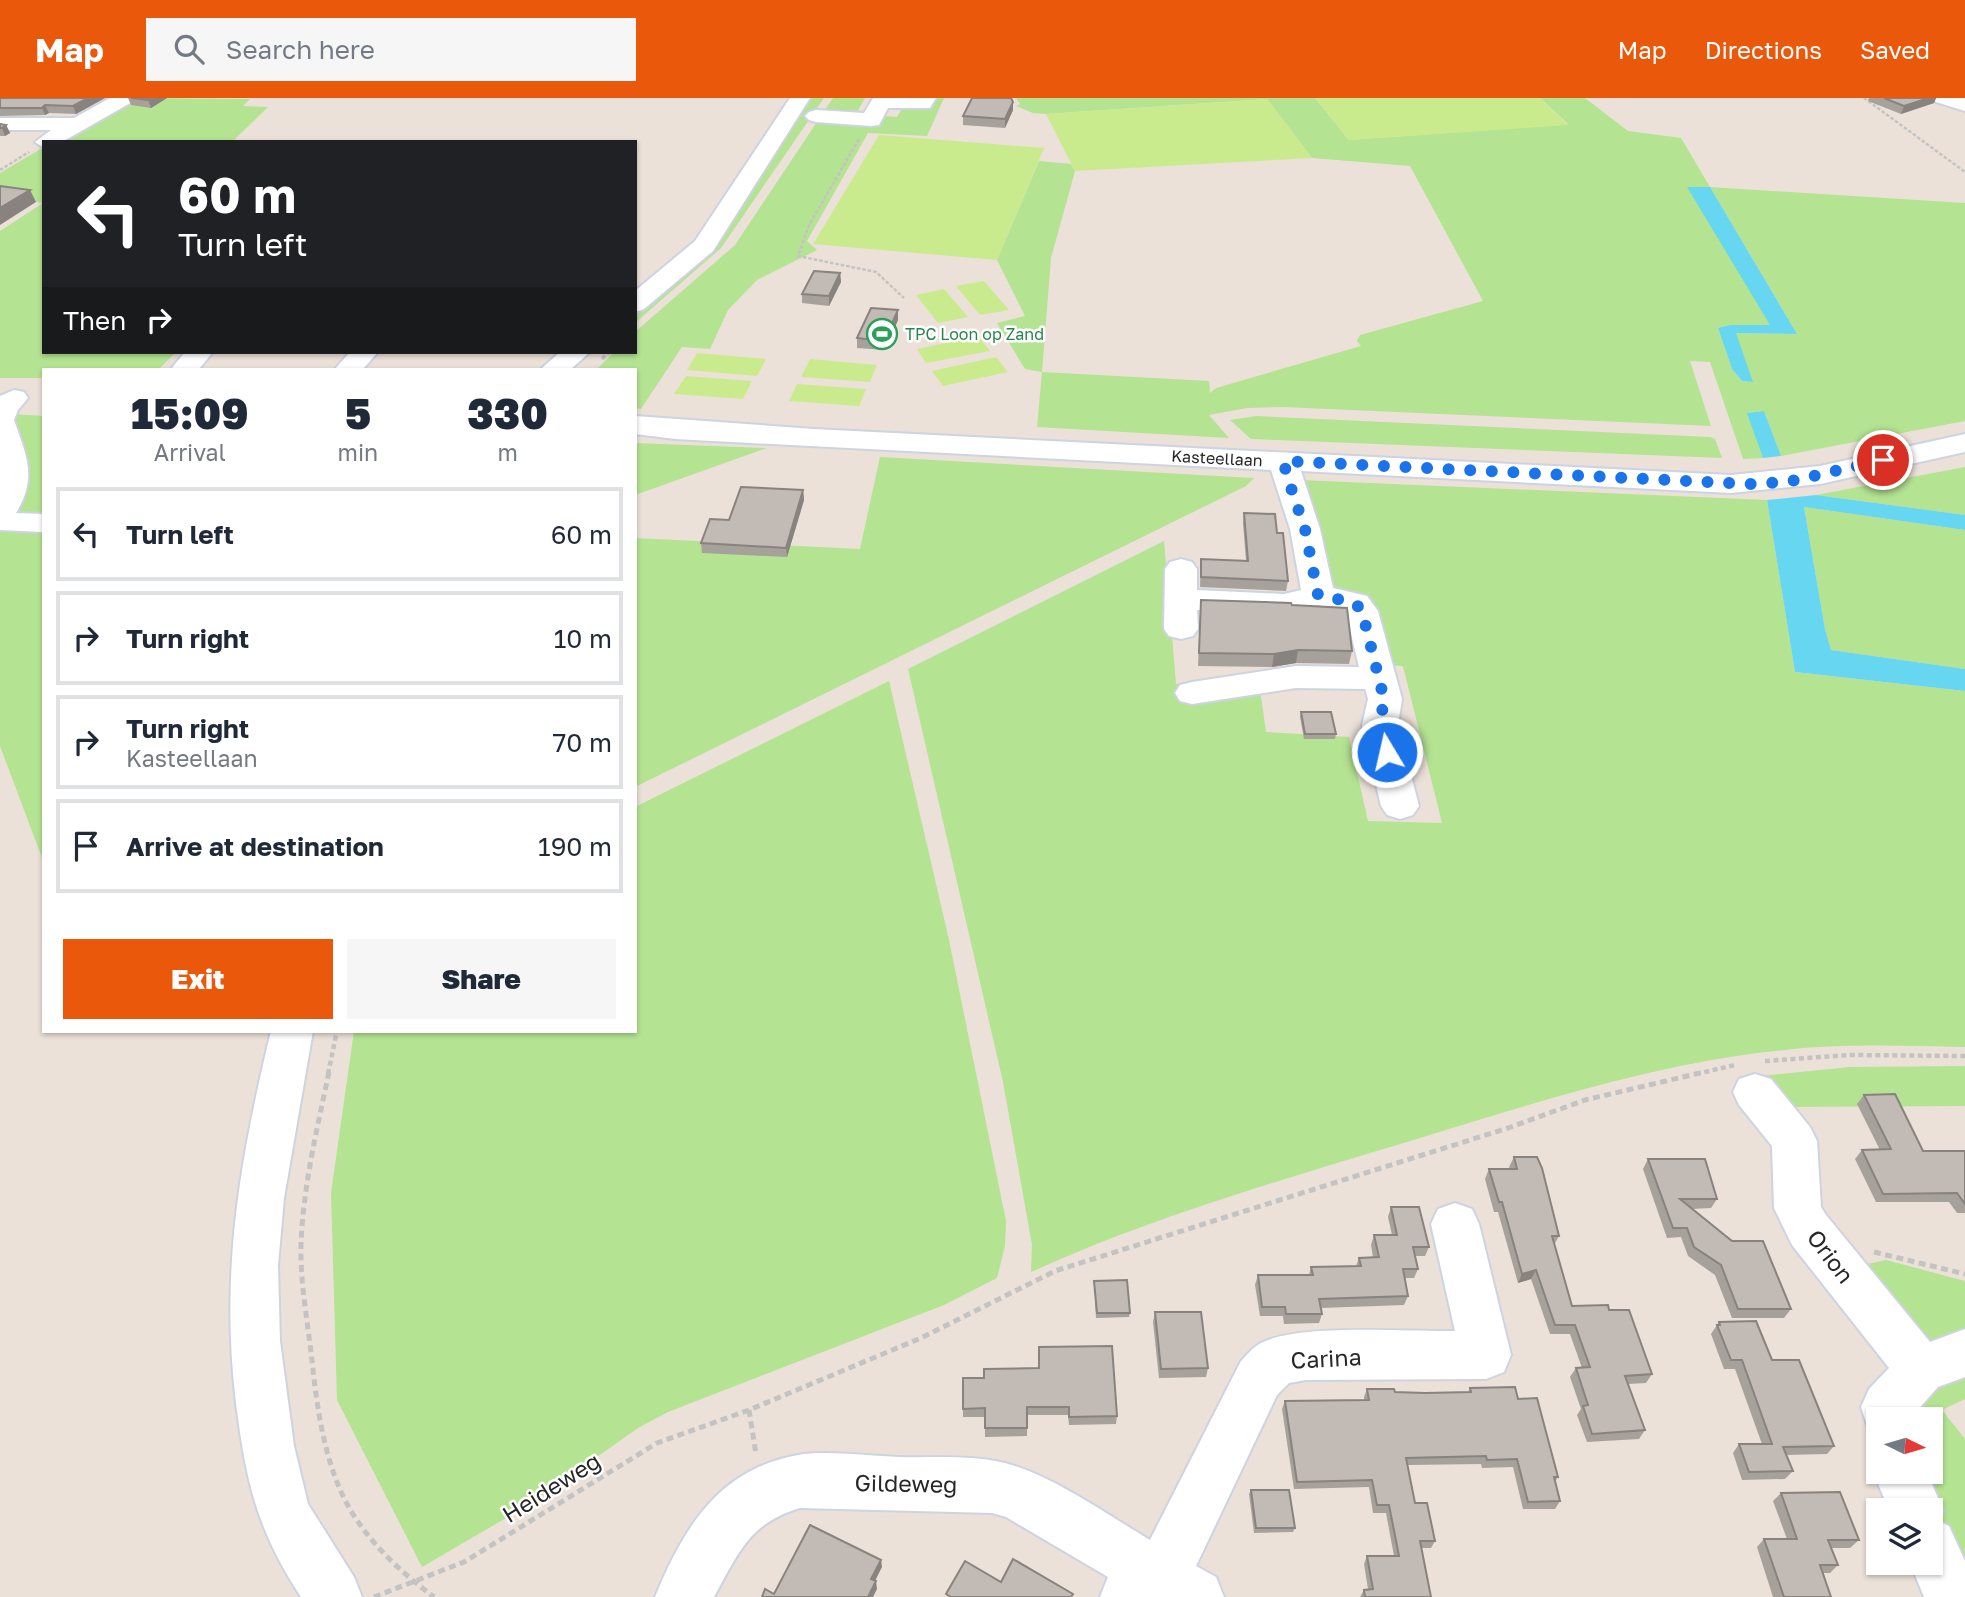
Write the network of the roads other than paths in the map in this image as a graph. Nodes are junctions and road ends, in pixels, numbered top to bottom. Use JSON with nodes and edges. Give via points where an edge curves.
{"nodes":[{"id":1,"x":125,"y":98,"type":"edge"},
{"id":2,"x":800,"y":98,"type":"edge"},
{"id":3,"x":926,"y":98,"type":"edge"},
{"id":4,"x":1943,"y":98,"type":"edge"},
{"id":5,"x":883,"y":99,"type":"edge"},
{"id":6,"x":1965,"y":105,"type":"edge"},
{"id":7,"x":816,"y":116,"type":"dead end"},
{"id":8,"x":0,"y":124,"type":"edge"},
{"id":9,"x":75,"y":124,"type":"junction"},
{"id":10,"x":50,"y":140,"type":"edge"},
{"id":11,"x":637,"y":302,"type":"edge"},
{"id":12,"x":198,"y":354,"type":"edge"},
{"id":13,"x":363,"y":354,"type":"edge"},
{"id":14,"x":574,"y":354,"type":"edge"},
{"id":15,"x":582,"y":354,"type":"edge"},
{"id":16,"x":185,"y":368,"type":"edge"},
{"id":17,"x":349,"y":368,"type":"edge"},
{"id":18,"x":555,"y":368,"type":"edge"},
{"id":19,"x":570,"y":368,"type":"edge"},
{"id":20,"x":7,"y":398,"type":"edge"},
{"id":21,"x":42,"y":399,"type":"edge"},
{"id":22,"x":637,"y":425,"type":"edge"},
{"id":23,"x":675,"y":430,"type":"junction"},
{"id":24,"x":637,"y":431,"type":"edge"},
{"id":25,"x":1965,"y":443,"type":"edge"},
{"id":26,"x":1284,"y":461,"type":"junction"},
{"id":27,"x":0,"y":513,"type":"edge"},
{"id":28,"x":0,"y":521,"type":"edge"},
{"id":29,"x":42,"y":523,"type":"dead end"},
{"id":30,"x":1318,"y":595,"type":"junction"},
{"id":31,"x":1181,"y":599,"type":"dead end"},
{"id":32,"x":1379,"y":678,"type":"junction"},
{"id":33,"x":1192,"y":692,"type":"dead end"},
{"id":34,"x":1400,"y":806,"type":"dead end"},
{"id":35,"x":292,"y":1033,"type":"edge"},
{"id":36,"x":1755,"y":1072,"type":"road end"},
{"id":37,"x":1455,"y":1224,"type":"dead end"},
{"id":38,"x":1943,"y":1361,"type":"edge"},
{"id":39,"x":1887,"y":1407,"type":"edge"},
{"id":40,"x":1943,"y":1575,"type":"edge"},
{"id":41,"x":1157,"y":1584,"type":"edge"},
{"id":42,"x":334,"y":1597,"type":"edge"},
{"id":43,"x":683,"y":1597,"type":"edge"},
{"id":44,"x":1952,"y":1597,"type":"edge"}],
"edges":[{"from":1,"to":9,"type":"street"},
{"from":2,"to":11,"type":"street","via":[[704,246]]},
{"from":3,"to":5,"type":"street","via":[[923,104]]},
{"from":4,"to":6,"type":"street"},
{"from":5,"to":7,"type":"street","via":[[871,120]]},
{"from":8,"to":9,"type":"street"},
{"from":9,"to":10,"type":"street"},
{"from":12,"to":16,"type":"street"},
{"from":13,"to":17,"type":"street"},
{"from":14,"to":18,"type":"street"},
{"from":15,"to":19,"type":"street"},
{"from":20,"to":21,"type":"street"},
{"from":20,"to":27,"type":"street","via":[[0,419],[12,452],[13,496]]},
{"from":22,"to":23,"type":"street","name":"Kasteellaan"},
{"from":23,"to":24,"type":"street","name":"Kasteellaan"},
{"from":23,"to":26,"type":"street","name":"Kasteellaan"},
{"from":25,"to":26,"type":"street","name":"Kasteellaan","via":[[1768,484]]},
{"from":26,"to":30,"type":"street","via":[[1305,529]]},
{"from":28,"to":29,"type":"street"},
{"from":30,"to":31,"type":"street","via":[[1284,604]]},
{"from":30,"to":32,"type":"street","via":[[1355,603],[1362,611]]},
{"from":32,"to":33,"type":"street","via":[[1296,677]]},
{"from":32,"to":34,"type":"street","via":[[1384,699],[1380,725]]},
{"from":35,"to":42,"type":"street","via":[[258,1231],[253,1299],[258,1373],[281,1506],[307,1558]]},
{"from":36,"to":38,"type":"street","name":"Orion","via":[[1794,1141],[1798,1208],[1809,1230],[1836,1264]]},
{"from":37,"to":41,"type":"street","name":"Carina","via":[[1486,1355],[1306,1356],[1276,1362],[1259,1378]]},
{"from":38,"to":39,"type":"street","name":"Orion"},
{"from":40,"to":44,"type":"street"},
{"from":41,"to":43,"type":"street","name":"Gildeweg","via":[[1017,1493],[992,1486],[800,1481],[762,1492],[740,1509],[723,1527]]}]}
